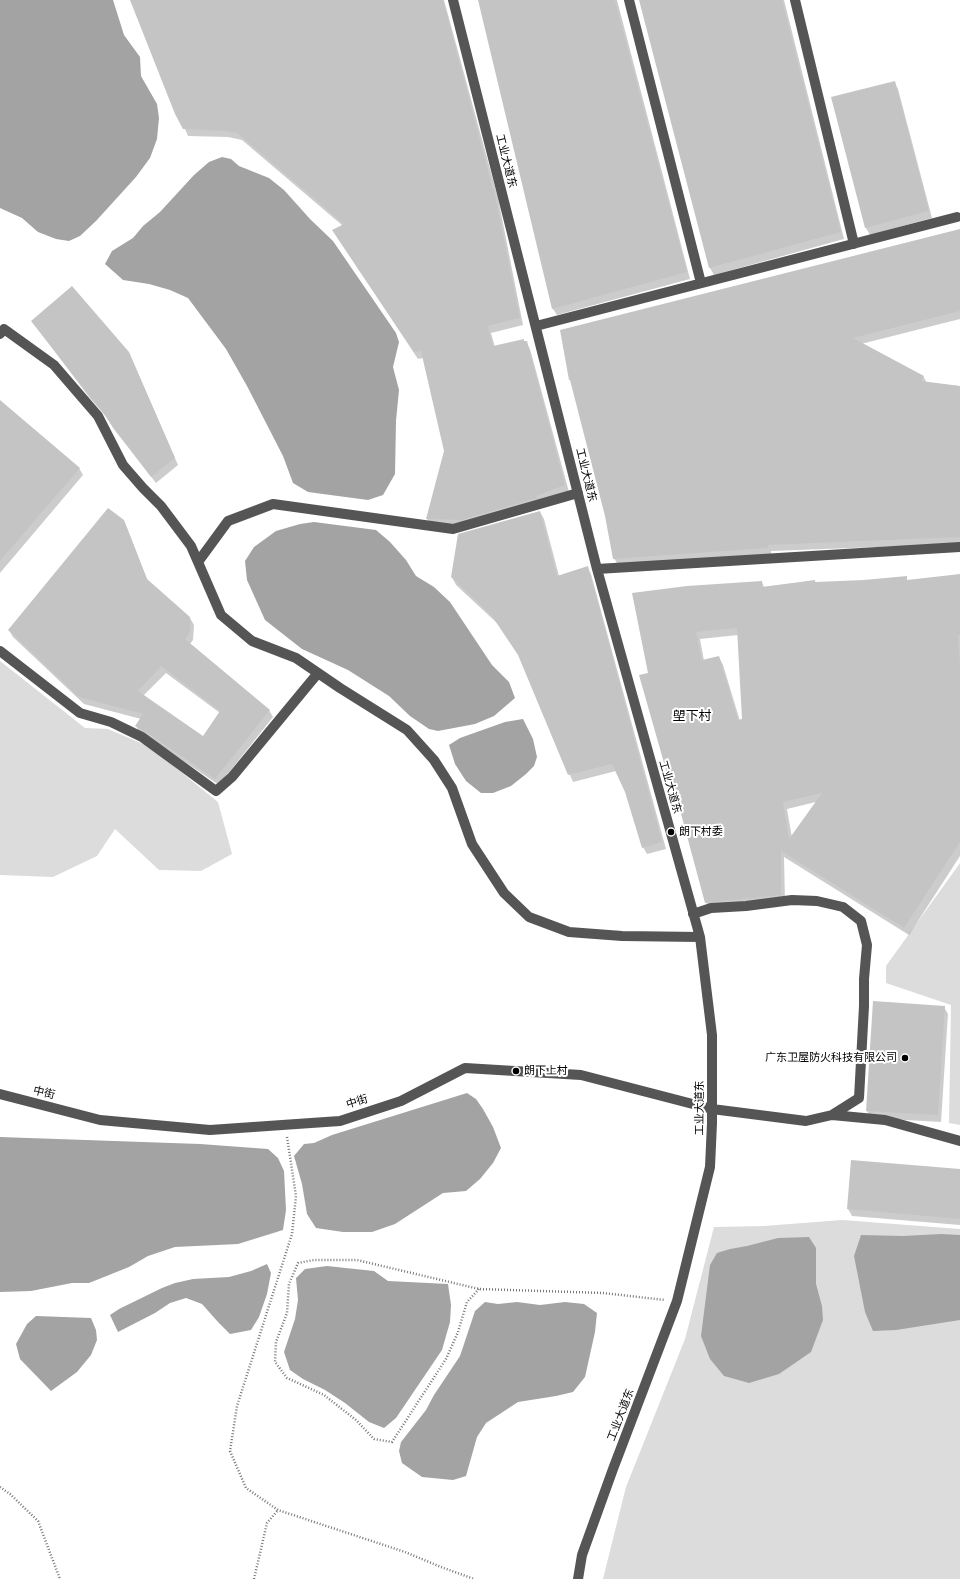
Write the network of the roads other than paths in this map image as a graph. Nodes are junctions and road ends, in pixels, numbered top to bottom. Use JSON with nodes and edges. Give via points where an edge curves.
{"nodes":[{"id":1,"x":453,"y":0,"type":"edge"},
{"id":2,"x":629,"y":0,"type":"edge"},
{"id":3,"x":795,"y":0,"type":"edge"},
{"id":4,"x":957,"y":217,"type":"dead end"},
{"id":5,"x":854,"y":244,"type":"junction"},
{"id":6,"x":701,"y":283,"type":"junction"},
{"id":7,"x":536,"y":326,"type":"junction"},
{"id":8,"x":0,"y":334,"type":"edge"},
{"id":9,"x":578,"y":493,"type":"junction"},
{"id":10,"x":960,"y":547,"type":"edge"},
{"id":11,"x":198,"y":562,"type":"junction"},
{"id":12,"x":597,"y":570,"type":"junction"},
{"id":13,"x":0,"y":651,"type":"edge"},
{"id":14,"x":318,"y":673,"type":"junction"},
{"id":15,"x":693,"y":914,"type":"junction"},
{"id":16,"x":700,"y":937,"type":"junction"},
{"id":17,"x":0,"y":1094,"type":"edge"},
{"id":18,"x":712,"y":1109,"type":"junction"},
{"id":19,"x":832,"y":1115,"type":"junction"},
{"id":20,"x":960,"y":1141,"type":"edge"},
{"id":21,"x":578,"y":1579,"type":"edge"}],
"edges":[{"from":1,"to":7,"type":"street","name":"工业大道东"},
{"from":2,"to":6,"type":"street"},
{"from":3,"to":5,"type":"street"},
{"from":4,"to":5,"type":"street"},
{"from":5,"to":6,"type":"street"},
{"from":6,"to":7,"type":"street"},
{"from":7,"to":9,"type":"street","name":"工业大道东"},
{"from":8,"to":11,"type":"street","via":[[4,329],[54,365],[98,416],[123,465],[162,506],[191,546]]},
{"from":9,"to":11,"type":"street","via":[[453,529],[273,504],[228,521]]},
{"from":9,"to":12,"type":"street","name":"工业大道东"},
{"from":10,"to":12,"type":"street"},
{"from":11,"to":14,"type":"street","via":[[221,615],[252,641],[296,658]]},
{"from":12,"to":15,"type":"street","name":"工业大道东"},
{"from":13,"to":14,"type":"street","via":[[80,713],[111,722],[142,737],[216,791],[232,776]]},
{"from":14,"to":16,"type":"street","via":[[407,730],[434,760],[452,788],[472,844],[504,893],[529,917],[569,932]]},
{"from":15,"to":16,"type":"street","name":"工业大道东"},
{"from":15,"to":19,"type":"street","via":[[711,908],[792,900],[843,907],[861,921],[867,945],[859,1098]]},
{"from":16,"to":18,"type":"street","name":"工业大道东","via":[[712,1034]]},
{"from":17,"to":18,"type":"street","name":"中街","via":[[100,1120],[210,1130],[340,1120],[401,1101],[465,1068],[581,1075]]},
{"from":18,"to":19,"type":"street","name":"中街","via":[[806,1121]]},
{"from":18,"to":21,"type":"street","name":"工业大道东","via":[[710,1167],[677,1301],[582,1555]]},
{"from":19,"to":20,"type":"street","via":[[885,1120]]}]}
